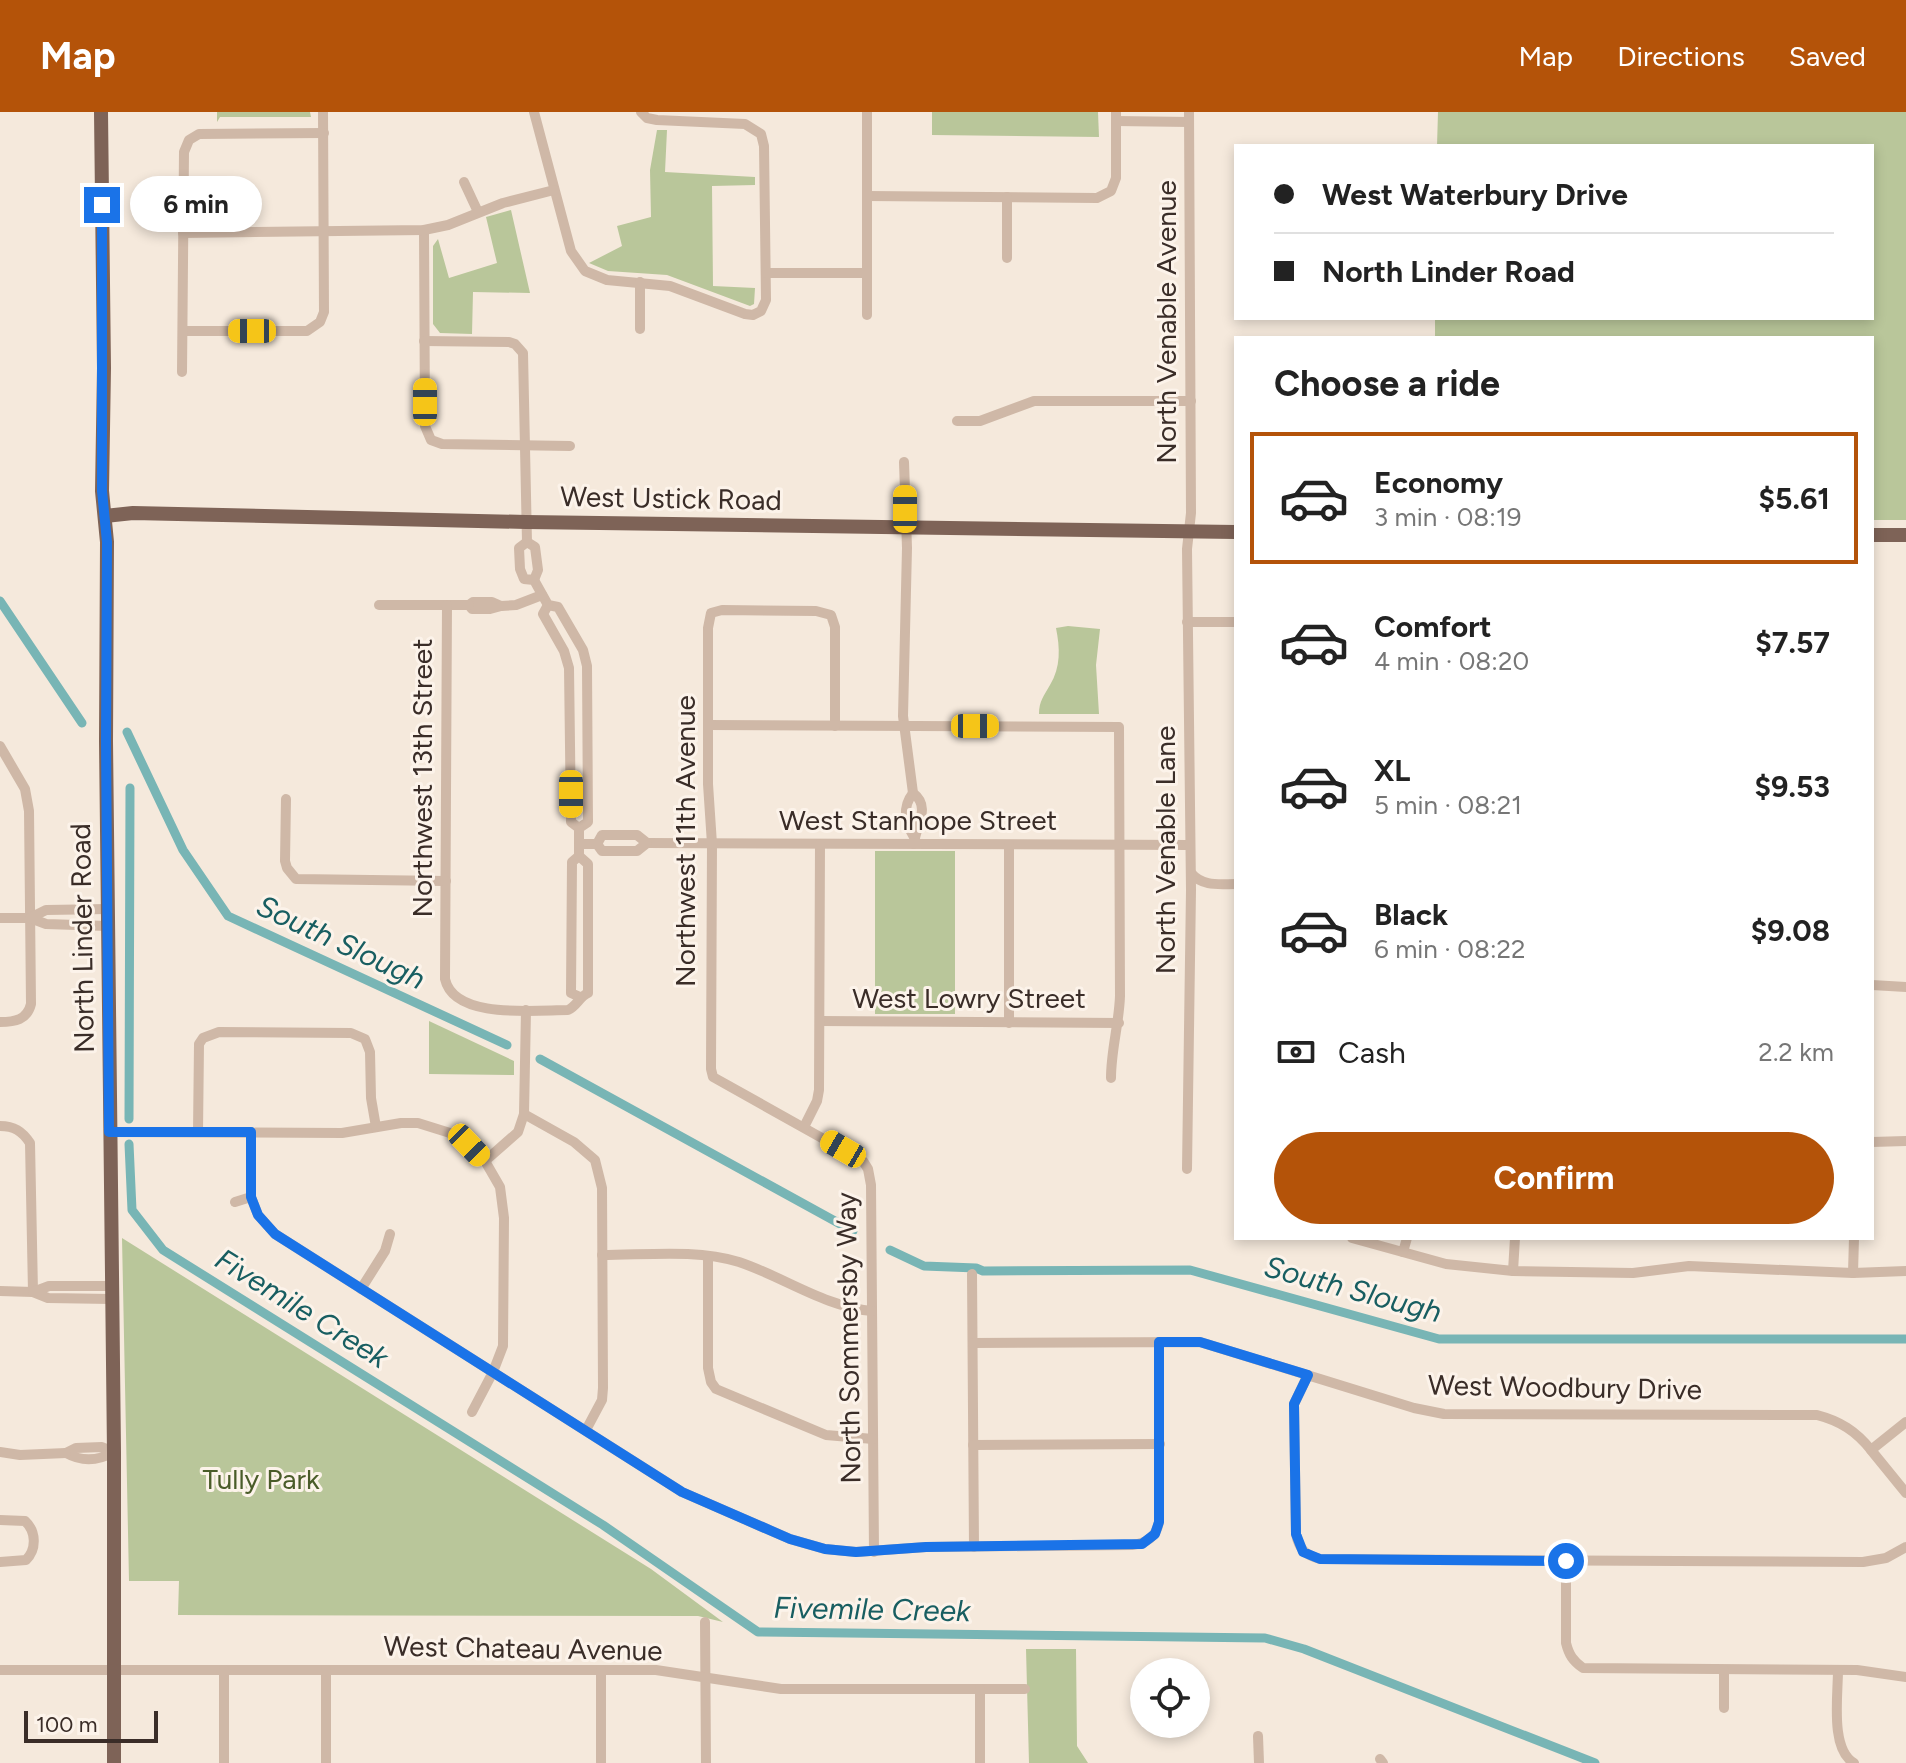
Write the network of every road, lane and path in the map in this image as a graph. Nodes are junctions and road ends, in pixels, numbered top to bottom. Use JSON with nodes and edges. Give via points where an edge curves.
{"nodes":[{"id":1,"x":101,"y":112,"type":"edge"},
{"id":2,"x":323,"y":112,"type":"edge"},
{"id":3,"x":534,"y":112,"type":"edge"},
{"id":4,"x":867,"y":112,"type":"edge"},
{"id":5,"x":644,"y":115,"type":"edge"},
{"id":6,"x":1116,"y":117,"type":"edge"},
{"id":7,"x":1189,"y":117,"type":"edge"},
{"id":8,"x":324,"y":133,"type":"junction"},
{"id":9,"x":464,"y":182,"type":"dead end"},
{"id":10,"x":554,"y":190,"type":"junction"},
{"id":11,"x":867,"y":196,"type":"junction"},
{"id":12,"x":1007,"y":197,"type":"junction"},
{"id":13,"x":478,"y":212,"type":"junction"},
{"id":14,"x":424,"y":230,"type":"junction"},
{"id":15,"x":324,"y":232,"type":"junction"},
{"id":16,"x":183,"y":233,"type":"junction"},
{"id":17,"x":1007,"y":258,"type":"dead end"},
{"id":18,"x":766,"y":273,"type":"junction"},
{"id":19,"x":867,"y":273,"type":"junction"},
{"id":20,"x":640,"y":282,"type":"junction"},
{"id":21,"x":867,"y":315,"type":"dead end"},
{"id":22,"x":640,"y":329,"type":"dead end"},
{"id":23,"x":183,"y":331,"type":"junction"},
{"id":24,"x":424,"y":341,"type":"junction"},
{"id":25,"x":182,"y":372,"type":"dead end"},
{"id":26,"x":1191,"y":401,"type":"junction"},
{"id":27,"x":957,"y":421,"type":"dead end"},
{"id":28,"x":525,"y":445,"type":"junction"},
{"id":29,"x":570,"y":446,"type":"dead end"},
{"id":30,"x":904,"y":462,"type":"dead end"},
{"id":31,"x":105,"y":516,"type":"junction"},
{"id":32,"x":526,"y":522,"type":"junction"},
{"id":33,"x":905,"y":528,"type":"junction"},
{"id":34,"x":1190,"y":531,"type":"junction"},
{"id":35,"x":1234,"y":532,"type":"edge"},
{"id":36,"x":1874,"y":535,"type":"edge"},
{"id":37,"x":1906,"y":535,"type":"edge"},
{"id":38,"x":527,"y":542,"type":"junction"},
{"id":39,"x":534,"y":580,"type":"junction"},
{"id":40,"x":542,"y":595,"type":"junction"},
{"id":41,"x":379,"y":605,"type":"dead end"},
{"id":42,"x":447,"y":605,"type":"junction"},
{"id":43,"x":548,"y":605,"type":"junction"},
{"id":44,"x":1187,"y":622,"type":"junction"},
{"id":45,"x":1234,"y":622,"type":"edge"},
{"id":46,"x":708,"y":725,"type":"junction"},
{"id":47,"x":835,"y":726,"type":"junction"},
{"id":48,"x":904,"y":726,"type":"junction"},
{"id":49,"x":0,"y":746,"type":"edge"},
{"id":50,"x":913,"y":793,"type":"junction"},
{"id":51,"x":286,"y":799,"type":"dead end"},
{"id":52,"x":579,"y":828,"type":"junction"},
{"id":53,"x":914,"y":841,"type":"junction"},
{"id":54,"x":647,"y":843,"type":"junction"},
{"id":55,"x":579,"y":844,"type":"junction"},
{"id":56,"x":597,"y":844,"type":"junction"},
{"id":57,"x":712,"y":844,"type":"junction"},
{"id":58,"x":820,"y":844,"type":"junction"},
{"id":59,"x":1009,"y":845,"type":"junction"},
{"id":60,"x":1120,"y":845,"type":"junction"},
{"id":61,"x":1189,"y":845,"type":"junction"},
{"id":62,"x":579,"y":856,"type":"junction"},
{"id":63,"x":1191,"y":873,"type":"junction"},
{"id":64,"x":446,"y":881,"type":"junction"},
{"id":65,"x":1234,"y":884,"type":"edge"},
{"id":66,"x":108,"y":909,"type":"junction"},
{"id":67,"x":0,"y":918,"type":"edge"},
{"id":68,"x":30,"y":918,"type":"junction"},
{"id":69,"x":107,"y":926,"type":"junction"},
{"id":70,"x":1874,"y":985,"type":"edge"},
{"id":71,"x":1906,"y":987,"type":"edge"},
{"id":72,"x":580,"y":997,"type":"junction"},
{"id":73,"x":526,"y":1010,"type":"junction"},
{"id":74,"x":820,"y":1021,"type":"junction"},
{"id":75,"x":0,"y":1022,"type":"edge"},
{"id":76,"x":1009,"y":1023,"type":"junction"},
{"id":77,"x":1119,"y":1023,"type":"junction"},
{"id":78,"x":711,"y":1069,"type":"joint"},
{"id":79,"x":1111,"y":1078,"type":"dead end"},
{"id":80,"x":524,"y":1114,"type":"junction"},
{"id":81,"x":0,"y":1126,"type":"edge"},
{"id":82,"x":376,"y":1127,"type":"junction"},
{"id":83,"x":804,"y":1127,"type":"junction"},
{"id":84,"x":109,"y":1132,"type":"junction"},
{"id":85,"x":198,"y":1132,"type":"junction"},
{"id":86,"x":251,"y":1132,"type":"junction"},
{"id":87,"x":1906,"y":1141,"type":"edge"},
{"id":88,"x":1874,"y":1142,"type":"edge"},
{"id":89,"x":485,"y":1161,"type":"junction"},
{"id":90,"x":1187,"y":1169,"type":"dead end"},
{"id":91,"x":251,"y":1197,"type":"junction"},
{"id":92,"x":235,"y":1202,"type":"dead end"},
{"id":93,"x":390,"y":1234,"type":"dead end"},
{"id":94,"x":1359,"y":1240,"type":"edge"},
{"id":95,"x":1406,"y":1240,"type":"edge"},
{"id":96,"x":1515,"y":1240,"type":"edge"},
{"id":97,"x":1854,"y":1240,"type":"edge"},
{"id":98,"x":1403,"y":1252,"type":"junction"},
{"id":99,"x":602,"y":1255,"type":"junction"},
{"id":100,"x":708,"y":1256,"type":"junction"},
{"id":101,"x":1513,"y":1271,"type":"junction"},
{"id":102,"x":1906,"y":1271,"type":"edge"},
{"id":103,"x":1853,"y":1273,"type":"junction"},
{"id":104,"x":972,"y":1274,"type":"dead end"},
{"id":105,"x":361,"y":1289,"type":"junction"},
{"id":106,"x":0,"y":1291,"type":"edge"},
{"id":107,"x":33,"y":1292,"type":"junction"},
{"id":108,"x":111,"y":1293,"type":"junction"},
{"id":109,"x":872,"y":1311,"type":"junction"},
{"id":110,"x":1159,"y":1342,"type":"junction"},
{"id":111,"x":973,"y":1343,"type":"junction"},
{"id":112,"x":493,"y":1372,"type":"junction"},
{"id":113,"x":1308,"y":1375,"type":"junction"},
{"id":114,"x":472,"y":1412,"type":"dead end"},
{"id":115,"x":1906,"y":1422,"type":"edge"},
{"id":116,"x":586,"y":1430,"type":"junction"},
{"id":117,"x":873,"y":1439,"type":"junction"},
{"id":118,"x":1160,"y":1444,"type":"junction"},
{"id":119,"x":973,"y":1445,"type":"junction"},
{"id":120,"x":1871,"y":1450,"type":"junction"},
{"id":121,"x":0,"y":1452,"type":"edge"},
{"id":122,"x":114,"y":1452,"type":"junction"},
{"id":123,"x":1906,"y":1493,"type":"edge"},
{"id":124,"x":0,"y":1520,"type":"edge"},
{"id":125,"x":974,"y":1547,"type":"junction"},
{"id":126,"x":1906,"y":1547,"type":"edge"},
{"id":127,"x":874,"y":1552,"type":"junction"},
{"id":128,"x":1566,"y":1561,"type":"junction"},
{"id":129,"x":0,"y":1562,"type":"edge"},
{"id":130,"x":705,"y":1622,"type":"dead end"},
{"id":131,"x":114,"y":1669,"type":"junction"},
{"id":132,"x":0,"y":1670,"type":"edge"},
{"id":133,"x":224,"y":1670,"type":"junction"},
{"id":134,"x":326,"y":1670,"type":"junction"},
{"id":135,"x":601,"y":1670,"type":"junction"},
{"id":136,"x":1724,"y":1670,"type":"junction"},
{"id":137,"x":1838,"y":1670,"type":"junction"},
{"id":138,"x":1906,"y":1677,"type":"edge"},
{"id":139,"x":705,"y":1679,"type":"junction"},
{"id":140,"x":980,"y":1689,"type":"junction"},
{"id":141,"x":1025,"y":1689,"type":"dead end"},
{"id":142,"x":1724,"y":1708,"type":"dead end"},
{"id":143,"x":1258,"y":1736,"type":"dead end"},
{"id":144,"x":114,"y":1763,"type":"edge"},
{"id":145,"x":224,"y":1763,"type":"edge"},
{"id":146,"x":326,"y":1763,"type":"edge"},
{"id":147,"x":601,"y":1763,"type":"edge"},
{"id":148,"x":706,"y":1763,"type":"edge"},
{"id":149,"x":980,"y":1763,"type":"edge"},
{"id":150,"x":1259,"y":1763,"type":"edge"},
{"id":151,"x":1854,"y":1763,"type":"edge"}],
"edges":[{"from":1,"to":31,"type":"main road","name":"North Linder Road"},
{"from":2,"to":8,"type":"street"},
{"from":3,"to":10,"type":"street"},
{"from":4,"to":11,"type":"street"},
{"from":5,"to":18,"type":"street","via":[[745,124],[761,134]]},
{"from":6,"to":7,"type":"street"},
{"from":6,"to":12,"type":"street","via":[[1116,178],[1111,191],[1097,198]]},
{"from":7,"to":26,"type":"street","name":"North Venable Avenue"},
{"from":8,"to":15,"type":"street"},
{"from":8,"to":16,"type":"street","via":[[199,134],[189,140],[184,152]]},
{"from":9,"to":13,"type":"street"},
{"from":10,"to":13,"type":"street"},
{"from":10,"to":20,"type":"street","via":[[571,251],[585,271],[607,280]]},
{"from":11,"to":12,"type":"street"},
{"from":11,"to":19,"type":"street"},
{"from":12,"to":17,"type":"street"},
{"from":13,"to":14,"type":"street"},
{"from":14,"to":15,"type":"street"},
{"from":14,"to":24,"type":"street"},
{"from":15,"to":16,"type":"street"},
{"from":15,"to":23,"type":"street","via":[[320,322],[307,331]]},
{"from":16,"to":23,"type":"street"},
{"from":18,"to":19,"type":"street"},
{"from":18,"to":20,"type":"street","via":[[766,300],[753,315],[670,286]]},
{"from":19,"to":21,"type":"street"},
{"from":20,"to":22,"type":"street"},
{"from":23,"to":25,"type":"street"},
{"from":24,"to":28,"type":"street","via":[[509,342],[520,349]]},
{"from":24,"to":28,"type":"street","via":[[425,426],[431,440]]},
{"from":26,"to":27,"type":"street","via":[[1034,401],[980,421]]},
{"from":26,"to":34,"type":"street","name":"North Venable Avenue"},
{"from":28,"to":29,"type":"street"},
{"from":28,"to":32,"type":"street"},
{"from":30,"to":33,"type":"street"},
{"from":31,"to":32,"type":"main road","name":"West Ustick Road"},
{"from":31,"to":66,"type":"main road","name":"North Linder Road"},
{"from":32,"to":33,"type":"main road","name":"West Ustick Road"},
{"from":32,"to":38,"type":"street"},
{"from":33,"to":34,"type":"main road","name":"West Ustick Road"},
{"from":33,"to":48,"type":"street"},
{"from":34,"to":35,"type":"main road","name":"West Ustick Road"},
{"from":34,"to":44,"type":"street","name":"North Venable Lane"},
{"from":36,"to":37,"type":"main road"},
{"from":38,"to":39,"type":"street","via":[[535,547]]},
{"from":38,"to":39,"type":"street","via":[[519,548],[520,569],[524,579]]},
{"from":39,"to":40,"type":"street"},
{"from":40,"to":42,"type":"street","via":[[490,609]]},
{"from":40,"to":43,"type":"street"},
{"from":41,"to":42,"type":"street"},
{"from":42,"to":64,"type":"street","name":"Northwest 13th Street"},
{"from":43,"to":52,"type":"street","via":[[543,614],[569,668],[571,822]]},
{"from":43,"to":52,"type":"street","via":[[558,607],[573,630],[587,666],[588,822]]},
{"from":44,"to":45,"type":"street"},
{"from":44,"to":61,"type":"street","name":"North Venable Lane"},
{"from":46,"to":47,"type":"street"},
{"from":46,"to":47,"type":"street","name":"Northwest 11th Avenue","via":[[708,628],[711,613],[722,610],[831,615]]},
{"from":46,"to":57,"type":"street","name":"Northwest 11th Avenue"},
{"from":47,"to":48,"type":"street"},
{"from":48,"to":50,"type":"street"},
{"from":48,"to":60,"type":"street","via":[[1119,727]]},
{"from":49,"to":68,"type":"street","via":[[28,800]]},
{"from":50,"to":53,"type":"street","via":[[906,813]]},
{"from":50,"to":53,"type":"street","via":[[923,812]]},
{"from":51,"to":64,"type":"street","via":[[285,861],[290,874],[302,881]]},
{"from":52,"to":55,"type":"street"},
{"from":53,"to":58,"type":"street","name":"West Stanhope Street"},
{"from":53,"to":59,"type":"street","name":"West Stanhope Street"},
{"from":54,"to":56,"type":"street","name":"West Stanhope Street","via":[[637,851],[602,851]]},
{"from":54,"to":56,"type":"street","name":"West Stanhope Street","via":[[637,835],[602,835]]},
{"from":54,"to":57,"type":"street","name":"West Stanhope Street"},
{"from":55,"to":56,"type":"street","name":"West Stanhope Street"},
{"from":55,"to":62,"type":"street"},
{"from":57,"to":58,"type":"street","name":"West Stanhope Street"},
{"from":57,"to":78,"type":"street","name":"Northwest 11th Avenue"},
{"from":58,"to":74,"type":"street"},
{"from":59,"to":60,"type":"street","name":"West Stanhope Street"},
{"from":59,"to":76,"type":"street"},
{"from":60,"to":61,"type":"street","name":"West Stanhope Street"},
{"from":60,"to":77,"type":"street"},
{"from":61,"to":63,"type":"street","name":"North Venable Lane"},
{"from":62,"to":72,"type":"street","via":[[588,864],[588,993]]},
{"from":62,"to":72,"type":"street","via":[[572,862],[571,993]]},
{"from":63,"to":65,"type":"street","via":[[1205,884]]},
{"from":63,"to":90,"type":"street","name":"North Venable Lane"},
{"from":64,"to":73,"type":"street","name":"Northwest 13th Street","via":[[447,989],[494,1010]]},
{"from":66,"to":68,"type":"street","via":[[46,910]]},
{"from":66,"to":69,"type":"main road","name":"North Linder Road"},
{"from":67,"to":68,"type":"street"},
{"from":68,"to":69,"type":"street","via":[[46,924]]},
{"from":68,"to":75,"type":"street","via":[[31,1004],[26,1015]]},
{"from":69,"to":84,"type":"main road","name":"North Linder Road"},
{"from":70,"to":71,"type":"street"},
{"from":72,"to":73,"type":"street","via":[[568,1010]]},
{"from":73,"to":80,"type":"street"},
{"from":74,"to":76,"type":"street","name":"West Lowry Street"},
{"from":74,"to":83,"type":"street","via":[[819,1090]]},
{"from":76,"to":77,"type":"street","name":"West Lowry Street"},
{"from":77,"to":79,"type":"street"},
{"from":78,"to":83,"type":"street","name":"North Sommersby Way","via":[[713,1077]]},
{"from":80,"to":89,"type":"street","via":[[518,1132]]},
{"from":80,"to":99,"type":"street","via":[[595,1160],[602,1188]]},
{"from":81,"to":107,"type":"street","via":[[15,1128],[30,1143]]},
{"from":82,"to":85,"type":"street","via":[[365,1039],[351,1033],[219,1032],[203,1038],[198,1051]]},
{"from":82,"to":86,"type":"street","via":[[342,1133]]},
{"from":82,"to":89,"type":"street","via":[[433,1126],[469,1145]]},
{"from":83,"to":109,"type":"street","name":"North Sommersby Way","via":[[868,1169]]},
{"from":84,"to":85,"type":"street"},
{"from":84,"to":108,"type":"main road","name":"North Linder Road"},
{"from":85,"to":86,"type":"street"},
{"from":86,"to":91,"type":"street"},
{"from":87,"to":88,"type":"street"},
{"from":89,"to":112,"type":"street","via":[[500,1187],[504,1218],[503,1346]]},
{"from":91,"to":92,"type":"street"},
{"from":91,"to":105,"type":"street","via":[[275,1234]]},
{"from":93,"to":105,"type":"street"},
{"from":94,"to":98,"type":"street"},
{"from":95,"to":98,"type":"street"},
{"from":96,"to":101,"type":"street"},
{"from":97,"to":103,"type":"street"},
{"from":98,"to":101,"type":"street","via":[[1446,1264]]},
{"from":99,"to":100,"type":"street"},
{"from":99,"to":116,"type":"street","via":[[602,1400]]},
{"from":100,"to":109,"type":"street","via":[[788,1281],[850,1309]]},
{"from":100,"to":117,"type":"street","via":[[708,1368],[716,1389],[826,1435]]},
{"from":101,"to":103,"type":"street","via":[[1633,1273],[1689,1266]]},
{"from":102,"to":103,"type":"street"},
{"from":104,"to":111,"type":"street"},
{"from":105,"to":112,"type":"street"},
{"from":106,"to":107,"type":"street"},
{"from":107,"to":108,"type":"street","via":[[49,1286]]},
{"from":108,"to":122,"type":"main road","name":"North Linder Road"},
{"from":109,"to":117,"type":"street","name":"North Sommersby Way"},
{"from":110,"to":111,"type":"street","name":"West Woodbury Drive"},
{"from":110,"to":113,"type":"street","name":"West Woodbury Drive","via":[[1200,1342]]},
{"from":110,"to":118,"type":"street"},
{"from":111,"to":119,"type":"street"},
{"from":112,"to":114,"type":"street"},
{"from":112,"to":116,"type":"street"},
{"from":113,"to":120,"type":"street","name":"West Woodbury Drive","via":[[1444,1414],[1817,1415],[1842,1423]]},
{"from":113,"to":128,"type":"street","via":[[1294,1404],[1296,1534],[1303,1552],[1320,1559]]},
{"from":115,"to":120,"type":"street"},
{"from":116,"to":127,"type":"street","via":[[682,1492],[738,1518],[825,1549]]},
{"from":117,"to":127,"type":"street","name":"North Sommersby Way"},
{"from":118,"to":119,"type":"street"},
{"from":118,"to":125,"type":"street","via":[[1159,1522],[1155,1534],[1142,1544]]},
{"from":119,"to":125,"type":"street"},
{"from":120,"to":123,"type":"street","name":"West Woodbury Drive"},
{"from":121,"to":122,"type":"street","via":[[66,1453],[89,1447]]},
{"from":122,"to":131,"type":"main road","name":"North Linder Road"},
{"from":124,"to":129,"type":"street","via":[[29,1524],[33,1533],[30,1557]]},
{"from":125,"to":127,"type":"street"},
{"from":126,"to":128,"type":"street","via":[[1863,1562]]},
{"from":128,"to":136,"type":"street","via":[[1566,1643],[1574,1662],[1583,1668]]},
{"from":130,"to":139,"type":"street"},
{"from":131,"to":132,"type":"street","name":"West Chateau Avenue"},
{"from":131,"to":133,"type":"street","name":"West Chateau Avenue"},
{"from":131,"to":144,"type":"main road","name":"North Linder Road"},
{"from":133,"to":134,"type":"street","name":"West Chateau Avenue"},
{"from":133,"to":145,"type":"street"},
{"from":134,"to":135,"type":"street","name":"West Chateau Avenue"},
{"from":134,"to":146,"type":"street"},
{"from":135,"to":139,"type":"street","name":"West Chateau Avenue","via":[[656,1670]]},
{"from":135,"to":147,"type":"street"},
{"from":136,"to":137,"type":"street"},
{"from":136,"to":142,"type":"street"},
{"from":137,"to":138,"type":"street"},
{"from":137,"to":151,"type":"street","via":[[1838,1737],[1841,1751]]},
{"from":139,"to":140,"type":"street","name":"West Chateau Avenue","via":[[781,1689]]},
{"from":139,"to":148,"type":"street"},
{"from":140,"to":141,"type":"street","name":"West Chateau Avenue"},
{"from":140,"to":149,"type":"street"},
{"from":143,"to":150,"type":"street"}]}
